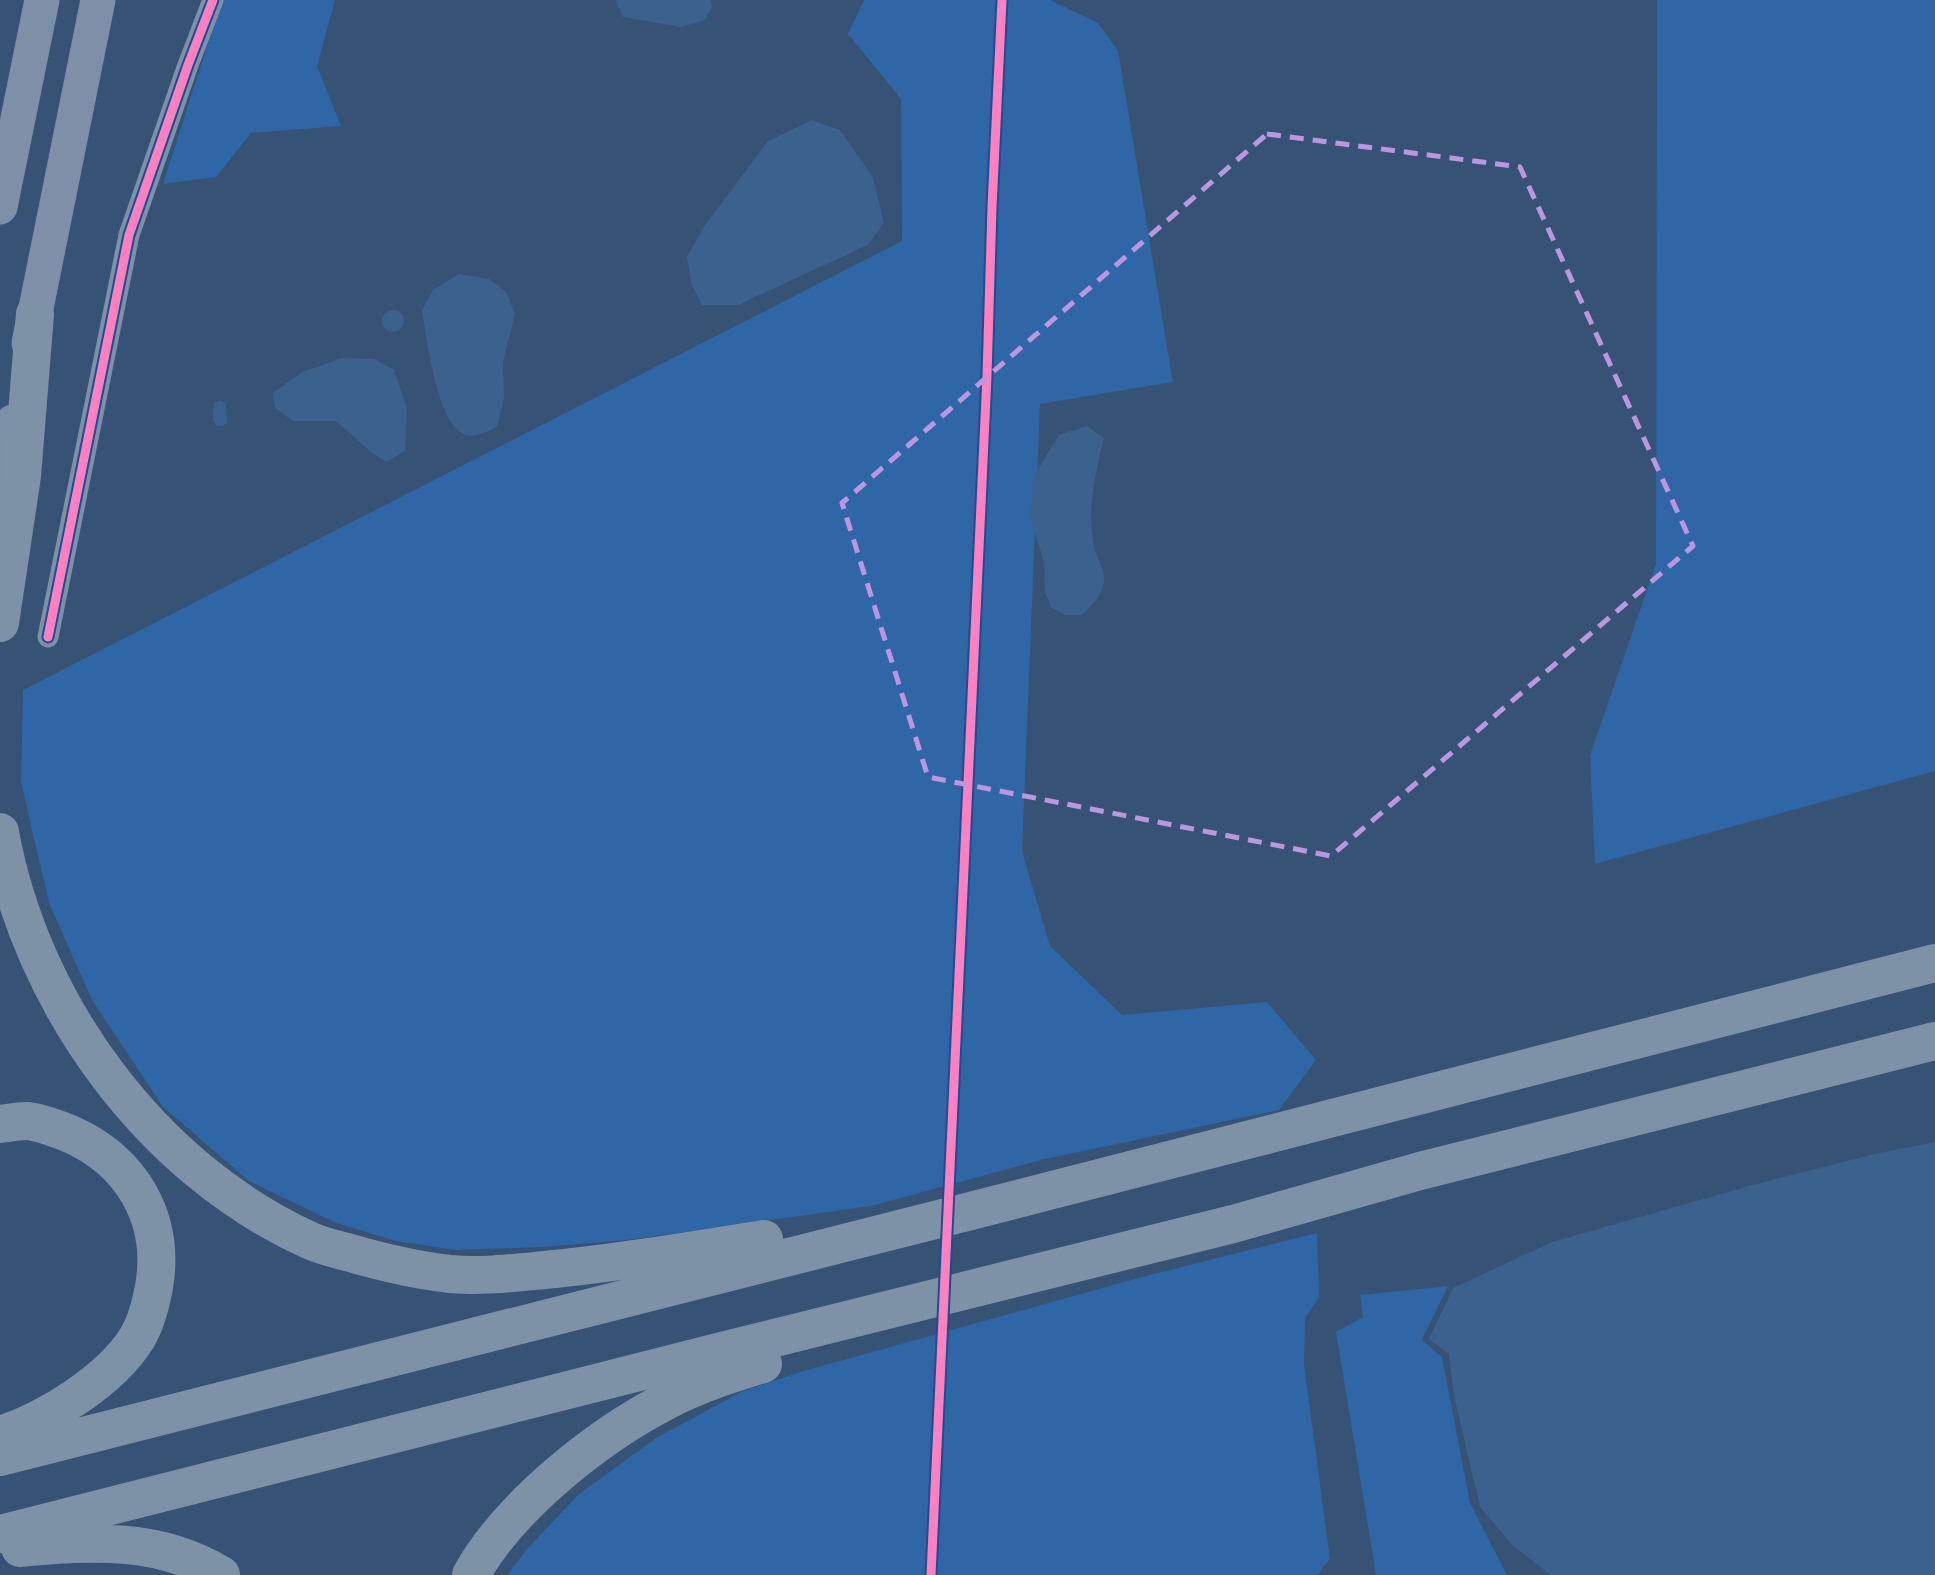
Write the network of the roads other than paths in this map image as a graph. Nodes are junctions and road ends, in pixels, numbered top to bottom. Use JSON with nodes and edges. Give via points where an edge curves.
{"nodes":[{"id":1,"x":42,"y":0,"type":"edge"},
{"id":2,"x":98,"y":0,"type":"edge"},
{"id":3,"x":213,"y":0,"type":"edge"},
{"id":4,"x":0,"y":206,"type":"edge"},
{"id":5,"x":35,"y":314,"type":"junction"},
{"id":6,"x":0,"y":483,"type":"edge"},
{"id":7,"x":0,"y":623,"type":"edge"},
{"id":8,"x":48,"y":638,"type":"dead end"},
{"id":9,"x":0,"y":832,"type":"edge"},
{"id":10,"x":1935,"y":963,"type":"edge"},
{"id":11,"x":1935,"y":1041,"type":"edge"},
{"id":12,"x":0,"y":1124,"type":"edge"},
{"id":13,"x":886,"y":1228,"type":"junction"},
{"id":14,"x":888,"y":1318,"type":"junction"},
{"id":15,"x":0,"y":1435,"type":"edge"},
{"id":16,"x":0,"y":1457,"type":"edge"},
{"id":17,"x":0,"y":1534,"type":"edge"},
{"id":18,"x":0,"y":1549,"type":"edge"},
{"id":19,"x":220,"y":1575,"type":"edge"},
{"id":20,"x":471,"y":1575,"type":"edge"}],
"edges":[{"from":1,"to":4,"type":"highway"},
{"from":2,"to":5,"type":"highway"},
{"from":3,"to":8,"type":"street","via":[[129,234]]},
{"from":5,"to":6,"type":"highway"},
{"from":5,"to":7,"type":"highway","via":[[22,476]]},
{"from":9,"to":13,"type":"highway","via":[[16,900],[41,965],[102,1065],[145,1120],[220,1189],[313,1242],[403,1267],[452,1274],[506,1273],[612,1263],[782,1236]]},
{"from":10,"to":13,"type":"highway","via":[[944,1218]]},
{"from":11,"to":14,"type":"highway","via":[[1011,1279],[926,1317]]},
{"from":12,"to":15,"type":"highway","via":[[27,1121],[54,1128],[105,1153],[130,1178],[147,1208],[157,1271],[138,1336],[115,1366],[92,1386]]},
{"from":13,"to":16,"type":"highway"},
{"from":14,"to":17,"type":"highway"},
{"from":14,"to":20,"type":"highway","via":[[726,1375],[669,1399],[627,1424],[520,1511],[483,1553]]},
{"from":18,"to":19,"type":"highway","via":[[117,1542],[163,1550],[202,1563]]}]}
